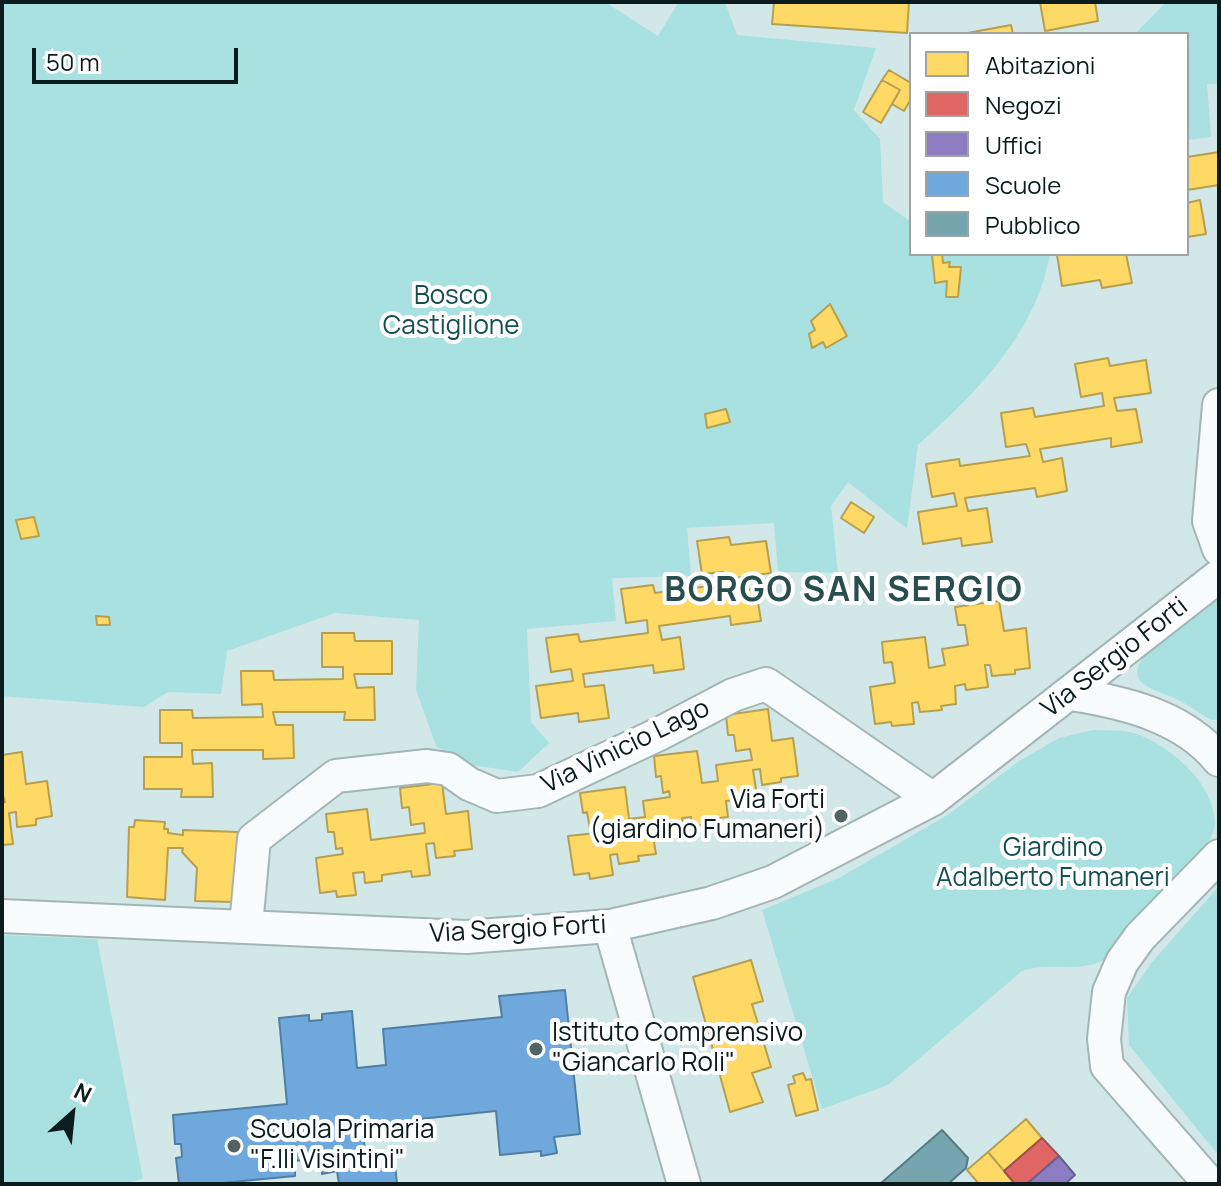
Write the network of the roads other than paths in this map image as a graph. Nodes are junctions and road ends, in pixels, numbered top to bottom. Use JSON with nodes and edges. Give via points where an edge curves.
{"nodes":[{"id":1,"x":1219,"y":405,"type":"edge"},
{"id":2,"x":1214,"y":535,"type":"edge"},
{"id":3,"x":1219,"y":576,"type":"edge"},
{"id":4,"x":1070,"y":694,"type":"junction"},
{"id":5,"x":1219,"y":760,"type":"edge"},
{"id":6,"x":933,"y":799,"type":"junction"},
{"id":7,"x":1219,"y":856,"type":"edge"},
{"id":8,"x":2,"y":916,"type":"edge"},
{"id":9,"x":246,"y":926,"type":"junction"},
{"id":10,"x":610,"y":926,"type":"junction"},
{"id":11,"x":684,"y":1184,"type":"edge"},
{"id":12,"x":1210,"y":1184,"type":"edge"}],
"edges":[{"from":1,"to":2,"type":"street"},
{"from":3,"to":4,"type":"street","name":"Via Sergio Forti"},
{"from":4,"to":5,"type":"street","via":[[1145,711],[1179,727]]},
{"from":4,"to":6,"type":"street","name":"Via Sergio Forti"},
{"from":6,"to":9,"type":"street","name":"Via Vinicio Lago","via":[[766,684],[733,695],[538,791],[497,796],[448,769],[427,766],[336,776],[254,839]]},
{"from":6,"to":10,"type":"street","name":"Via Sergio Forti","via":[[773,882],[712,903]]},
{"from":7,"to":12,"type":"street","via":[[1122,962],[1109,992],[1104,1039],[1107,1066]]},
{"from":8,"to":9,"type":"street","name":"Via Sergio Forti"},
{"from":9,"to":10,"type":"street","name":"Via Sergio Forti","via":[[466,937]]},
{"from":10,"to":11,"type":"street"}]}
